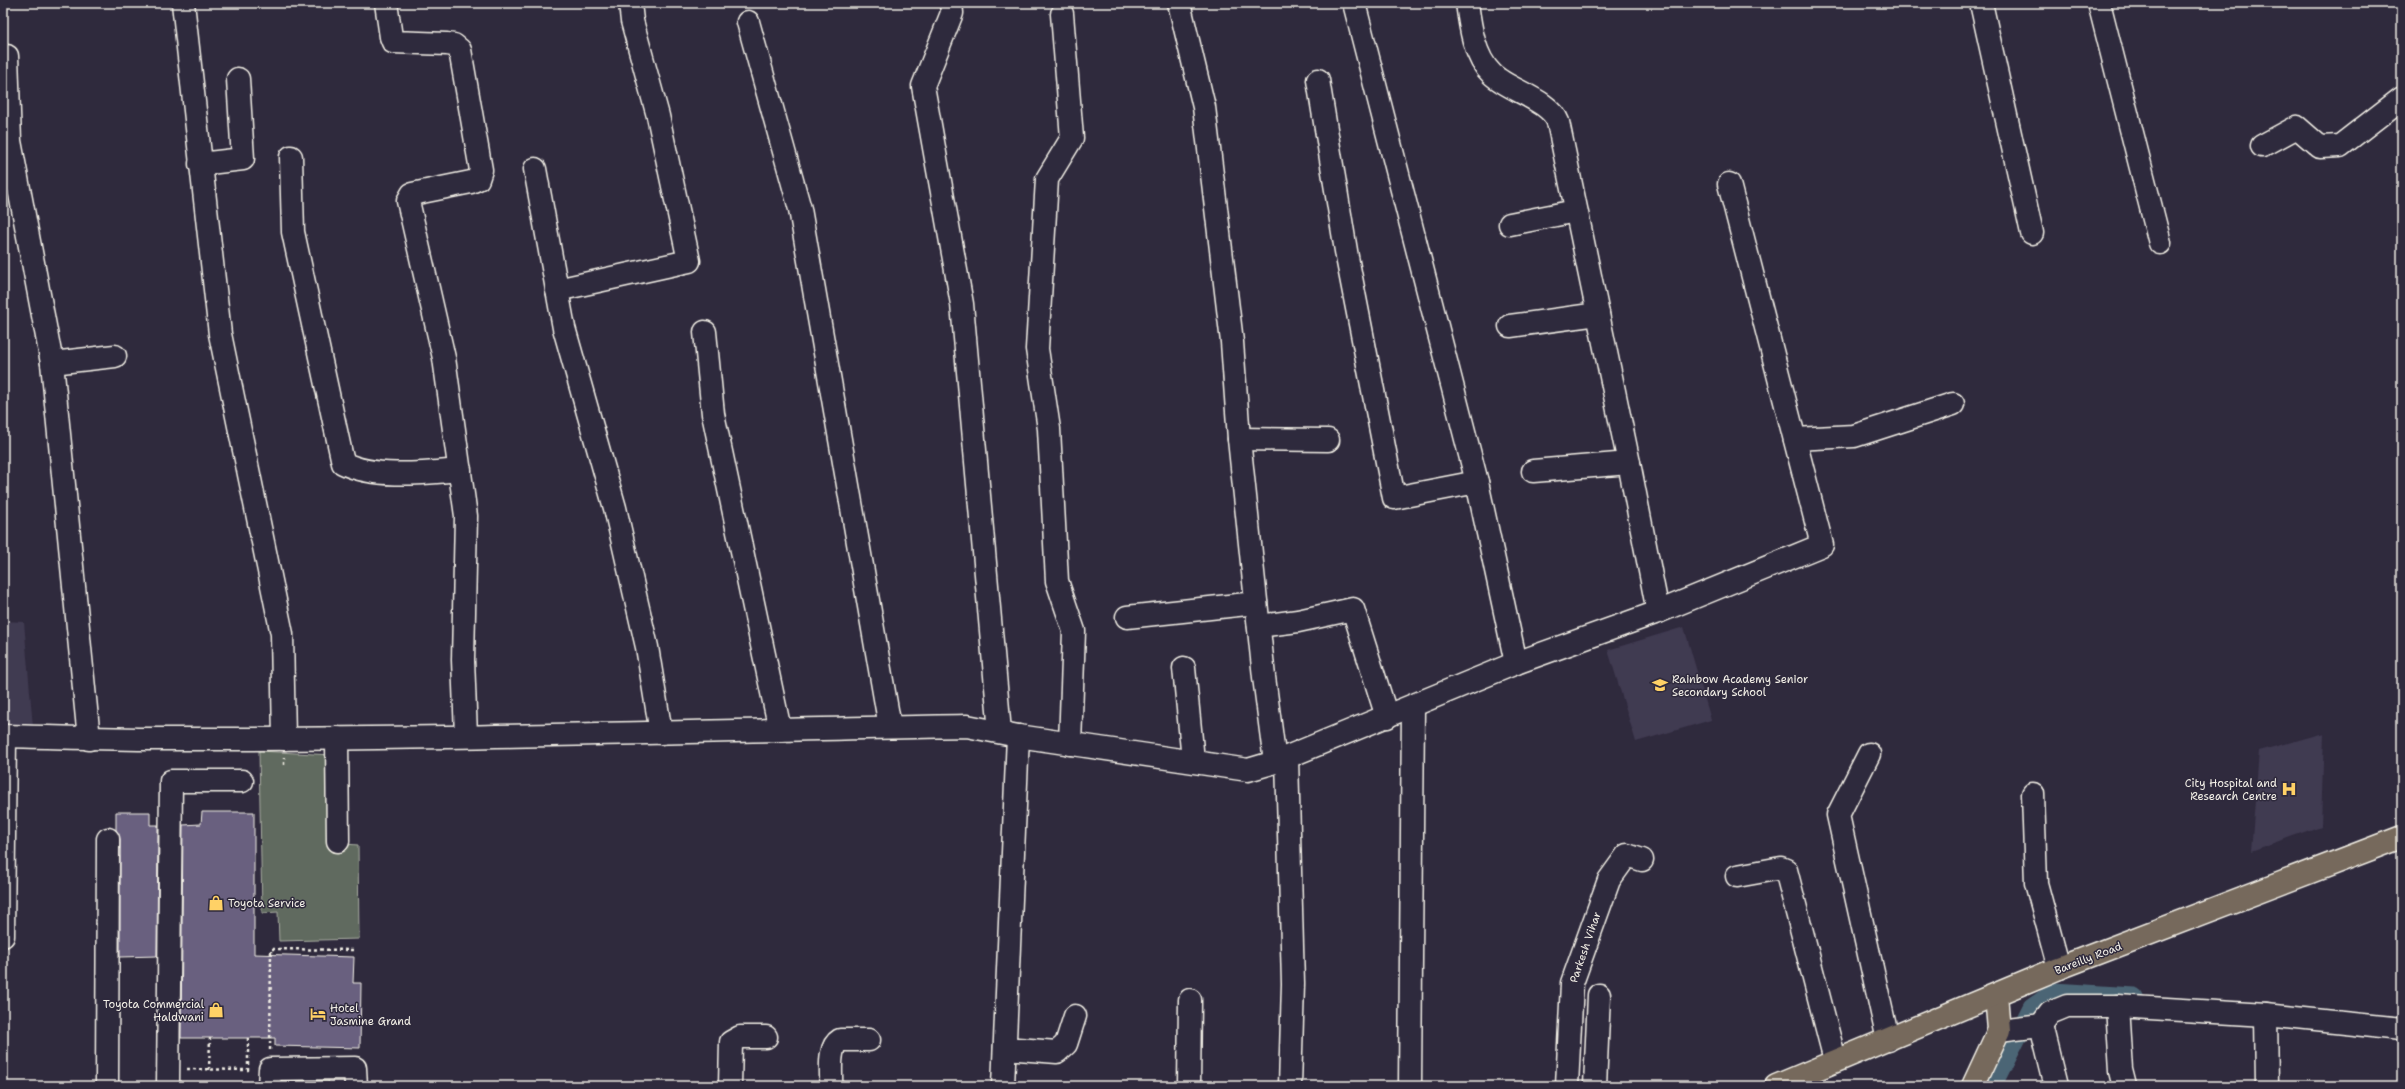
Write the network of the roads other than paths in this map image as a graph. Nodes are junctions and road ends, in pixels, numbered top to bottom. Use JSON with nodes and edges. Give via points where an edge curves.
{"nodes":[{"id":1,"x":183,"y":3,"type":"edge"},
{"id":2,"x":386,"y":3,"type":"edge"},
{"id":3,"x":630,"y":3,"type":"edge"},
{"id":4,"x":951,"y":3,"type":"edge"},
{"id":5,"x":1179,"y":3,"type":"edge"},
{"id":6,"x":1354,"y":3,"type":"edge"},
{"id":7,"x":1467,"y":3,"type":"edge"},
{"id":8,"x":1981,"y":3,"type":"edge"},
{"id":9,"x":2099,"y":3,"type":"edge"},
{"id":10,"x":1062,"y":14,"type":"dead end"},
{"id":11,"x":748,"y":22,"type":"dead end"},
{"id":12,"x":7,"y":56,"type":"dead end"},
{"id":13,"x":238,"y":79,"type":"dead end"},
{"id":14,"x":1318,"y":80,"type":"dead end"},
{"id":15,"x":2402,"y":98,"type":"edge"},
{"id":16,"x":6,"y":142,"type":"edge"},
{"id":17,"x":2262,"y":146,"type":"dead end"},
{"id":18,"x":291,"y":157,"type":"dead end"},
{"id":19,"x":200,"y":164,"type":"junction"},
{"id":20,"x":535,"y":168,"type":"dead end"},
{"id":21,"x":1729,"y":184,"type":"dead end"},
{"id":22,"x":1576,"y":211,"type":"junction"},
{"id":23,"x":1510,"y":224,"type":"dead end"},
{"id":24,"x":2032,"y":233,"type":"dead end"},
{"id":25,"x":2160,"y":243,"type":"dead end"},
{"id":26,"x":557,"y":290,"type":"junction"},
{"id":27,"x":1598,"y":314,"type":"junction"},
{"id":28,"x":1510,"y":326,"type":"dead end"},
{"id":29,"x":705,"y":332,"type":"dead end"},
{"id":30,"x":115,"y":356,"type":"dead end"},
{"id":31,"x":52,"y":363,"type":"junction"},
{"id":32,"x":1953,"y":404,"type":"dead end"},
{"id":33,"x":1239,"y":439,"type":"junction"},
{"id":34,"x":1795,"y":439,"type":"junction"},
{"id":35,"x":1328,"y":440,"type":"dead end"},
{"id":36,"x":1629,"y":463,"type":"junction"},
{"id":37,"x":460,"y":470,"type":"junction"},
{"id":38,"x":1533,"y":471,"type":"dead end"},
{"id":39,"x":1477,"y":482,"type":"junction"},
{"id":40,"x":1256,"y":604,"type":"junction"},
{"id":41,"x":1658,"y":612,"type":"junction"},
{"id":42,"x":1127,"y":617,"type":"dead end"},
{"id":43,"x":1259,"y":626,"type":"junction"},
{"id":44,"x":1516,"y":663,"type":"junction"},
{"id":45,"x":1184,"y":668,"type":"dead end"},
{"id":46,"x":1413,"y":706,"type":"junction"},
{"id":47,"x":1387,"y":717,"type":"junction"},
{"id":48,"x":890,"y":727,"type":"junction"},
{"id":49,"x":780,"y":730,"type":"junction"},
{"id":50,"x":660,"y":733,"type":"junction"},
{"id":51,"x":1009,"y":734,"type":"junction"},
{"id":52,"x":466,"y":735,"type":"junction"},
{"id":53,"x":4,"y":736,"type":"edge"},
{"id":54,"x":337,"y":738,"type":"junction"},
{"id":55,"x":89,"y":739,"type":"junction"},
{"id":56,"x":284,"y":739,"type":"junction"},
{"id":57,"x":1070,"y":744,"type":"junction"},
{"id":58,"x":1869,"y":754,"type":"dead end"},
{"id":59,"x":1193,"y":760,"type":"junction"},
{"id":60,"x":1281,"y":760,"type":"junction"},
{"id":61,"x":242,"y":781,"type":"dead end"},
{"id":62,"x":2033,"y":794,"type":"dead end"},
{"id":63,"x":2402,"y":837,"type":"edge"},
{"id":64,"x":108,"y":839,"type":"dead end"},
{"id":65,"x":338,"y":841,"type":"dead end"},
{"id":66,"x":1642,"y":860,"type":"dead end"},
{"id":67,"x":1737,"y":876,"type":"dead end"},
{"id":68,"x":3,"y":936,"type":"edge"},
{"id":69,"x":2059,"y":968,"type":"junction"},
{"id":70,"x":1599,"y":995,"type":"dead end"},
{"id":71,"x":1996,"y":995,"type":"junction"},
{"id":72,"x":1190,"y":1000,"type":"dead end"},
{"id":73,"x":2117,"y":1006,"type":"junction"},
{"id":74,"x":1075,"y":1016,"type":"dead end"},
{"id":75,"x":2266,"y":1016,"type":"junction"},
{"id":76,"x":2022,"y":1027,"type":"junction"},
{"id":77,"x":2402,"y":1029,"type":"edge"},
{"id":78,"x":766,"y":1036,"type":"dead end"},
{"id":79,"x":869,"y":1040,"type":"dead end"},
{"id":80,"x":1888,"y":1040,"type":"junction"},
{"id":81,"x":1005,"y":1048,"type":"junction"},
{"id":82,"x":1835,"y":1060,"type":"junction"},
{"id":83,"x":168,"y":1077,"type":"edge"},
{"id":84,"x":269,"y":1078,"type":"edge"},
{"id":85,"x":107,"y":1086,"type":"edge"},
{"id":86,"x":356,"y":1086,"type":"edge"},
{"id":87,"x":730,"y":1086,"type":"edge"},
{"id":88,"x":831,"y":1086,"type":"edge"},
{"id":89,"x":1003,"y":1086,"type":"edge"},
{"id":90,"x":1189,"y":1086,"type":"edge"},
{"id":91,"x":1290,"y":1086,"type":"edge"},
{"id":92,"x":1410,"y":1086,"type":"edge"},
{"id":93,"x":1567,"y":1086,"type":"edge"},
{"id":94,"x":1596,"y":1086,"type":"edge"},
{"id":95,"x":1776,"y":1086,"type":"edge"},
{"id":96,"x":1973,"y":1086,"type":"edge"},
{"id":97,"x":2056,"y":1086,"type":"edge"},
{"id":98,"x":2125,"y":1086,"type":"edge"},
{"id":99,"x":2267,"y":1086,"type":"edge"}],
"edges":[{"from":1,"to":19,"type":"street"},
{"from":2,"to":37,"type":"street","via":[[390,37],[393,42],[448,44],[460,50],[481,170],[478,179],[471,182],[412,194],[408,201],[444,358]]},
{"from":3,"to":26,"type":"street","via":[[632,21],[658,116],[689,261]]},
{"from":4,"to":51,"type":"street","via":[[952,13],[923,86],[962,304]]},
{"from":5,"to":33,"type":"street","via":[[1203,100],[1232,342]]},
{"from":6,"to":39,"type":"street"},
{"from":7,"to":22,"type":"street","via":[[1474,41],[1483,64],[1492,75],[1556,115]]},
{"from":8,"to":24,"type":"street"},
{"from":9,"to":25,"type":"street"},
{"from":10,"to":57,"type":"street","via":[[1072,138],[1047,179],[1038,349],[1049,429],[1057,581],[1074,631]]},
{"from":11,"to":48,"type":"street","via":[[800,209]]},
{"from":12,"to":16,"type":"street"},
{"from":13,"to":19,"type":"street","via":[[243,159]]},
{"from":14,"to":39,"type":"street","via":[[1348,257],[1394,498]]},
{"from":15,"to":17,"type":"street","via":[[2340,146],[2320,147],[2297,127]]},
{"from":16,"to":31,"type":"street"},
{"from":18,"to":37,"type":"street","via":[[293,232],[343,463],[351,467],[401,474]]},
{"from":19,"to":56,"type":"street","via":[[220,334],[282,634]]},
{"from":20,"to":26,"type":"street"},
{"from":21,"to":34,"type":"street"},
{"from":22,"to":23,"type":"street"},
{"from":22,"to":27,"type":"street"},
{"from":26,"to":50,"type":"street","via":[[564,328],[615,508],[647,647]]},
{"from":27,"to":28,"type":"street"},
{"from":27,"to":36,"type":"street"},
{"from":29,"to":49,"type":"street","via":[[713,414]]},
{"from":30,"to":31,"type":"street"},
{"from":31,"to":55,"type":"street"},
{"from":32,"to":34,"type":"street","via":[[1854,436]]},
{"from":33,"to":35,"type":"street"},
{"from":33,"to":40,"type":"street"},
{"from":34,"to":41,"type":"street","via":[[1822,545]]},
{"from":36,"to":38,"type":"street"},
{"from":36,"to":41,"type":"street"},
{"from":37,"to":52,"type":"street","via":[[466,516],[463,660]]},
{"from":39,"to":44,"type":"street"},
{"from":40,"to":42,"type":"street"},
{"from":40,"to":43,"type":"street"},
{"from":41,"to":44,"type":"street"},
{"from":43,"to":47,"type":"street","via":[[1298,621],[1353,609]]},
{"from":43,"to":60,"type":"street"},
{"from":44,"to":46,"type":"street"},
{"from":45,"to":59,"type":"street"},
{"from":46,"to":47,"type":"street"},
{"from":46,"to":92,"type":"street"},
{"from":47,"to":60,"type":"street"},
{"from":48,"to":49,"type":"street"},
{"from":48,"to":51,"type":"street","via":[[967,726]]},
{"from":49,"to":50,"type":"street"},
{"from":50,"to":52,"type":"street"},
{"from":51,"to":57,"type":"street"},
{"from":51,"to":81,"type":"street"},
{"from":52,"to":54,"type":"street"},
{"from":53,"to":55,"type":"street"},
{"from":53,"to":68,"type":"street"},
{"from":54,"to":56,"type":"street"},
{"from":54,"to":65,"type":"street"},
{"from":55,"to":56,"type":"street"},
{"from":57,"to":59,"type":"street"},
{"from":58,"to":80,"type":"street","via":[[1838,815]]},
{"from":59,"to":60,"type":"street","via":[[1248,770]]},
{"from":60,"to":91,"type":"street","via":[[1293,984]]},
{"from":61,"to":83,"type":"street","via":[[171,781]]},
{"from":62,"to":69,"type":"street","via":[[2036,883]]},
{"from":63,"to":69,"type":"main road","name":"Bareilly Road"},
{"from":64,"to":85,"type":"street"},
{"from":66,"to":93,"type":"street","name":"Parkesh Vihar","via":[[1627,856],[1609,880],[1572,983]]},
{"from":67,"to":82,"type":"street","via":[[1781,868],[1786,870]]},
{"from":69,"to":71,"type":"main road","name":"Bareilly Road"},
{"from":70,"to":94,"type":"street"},
{"from":71,"to":76,"type":"main road"},
{"from":71,"to":80,"type":"main road","name":"Bareilly Road"},
{"from":72,"to":90,"type":"street"},
{"from":73,"to":75,"type":"street"},
{"from":73,"to":76,"type":"street","via":[[2067,1006]]},
{"from":73,"to":98,"type":"street","via":[[2121,1070]]},
{"from":74,"to":81,"type":"street","via":[[1066,1044],[1057,1052]]},
{"from":75,"to":77,"type":"street"},
{"from":75,"to":99,"type":"street"},
{"from":76,"to":96,"type":"main road"},
{"from":76,"to":97,"type":"street"},
{"from":78,"to":87,"type":"street","via":[[740,1037],[730,1042]]},
{"from":79,"to":88,"type":"street","via":[[836,1042],[832,1048]]},
{"from":80,"to":82,"type":"main road","name":"Bareilly Road"},
{"from":81,"to":89,"type":"street"},
{"from":82,"to":95,"type":"main road","name":"Bareilly Road"},
{"from":84,"to":86,"type":"street","via":[[355,1068]]}]}
